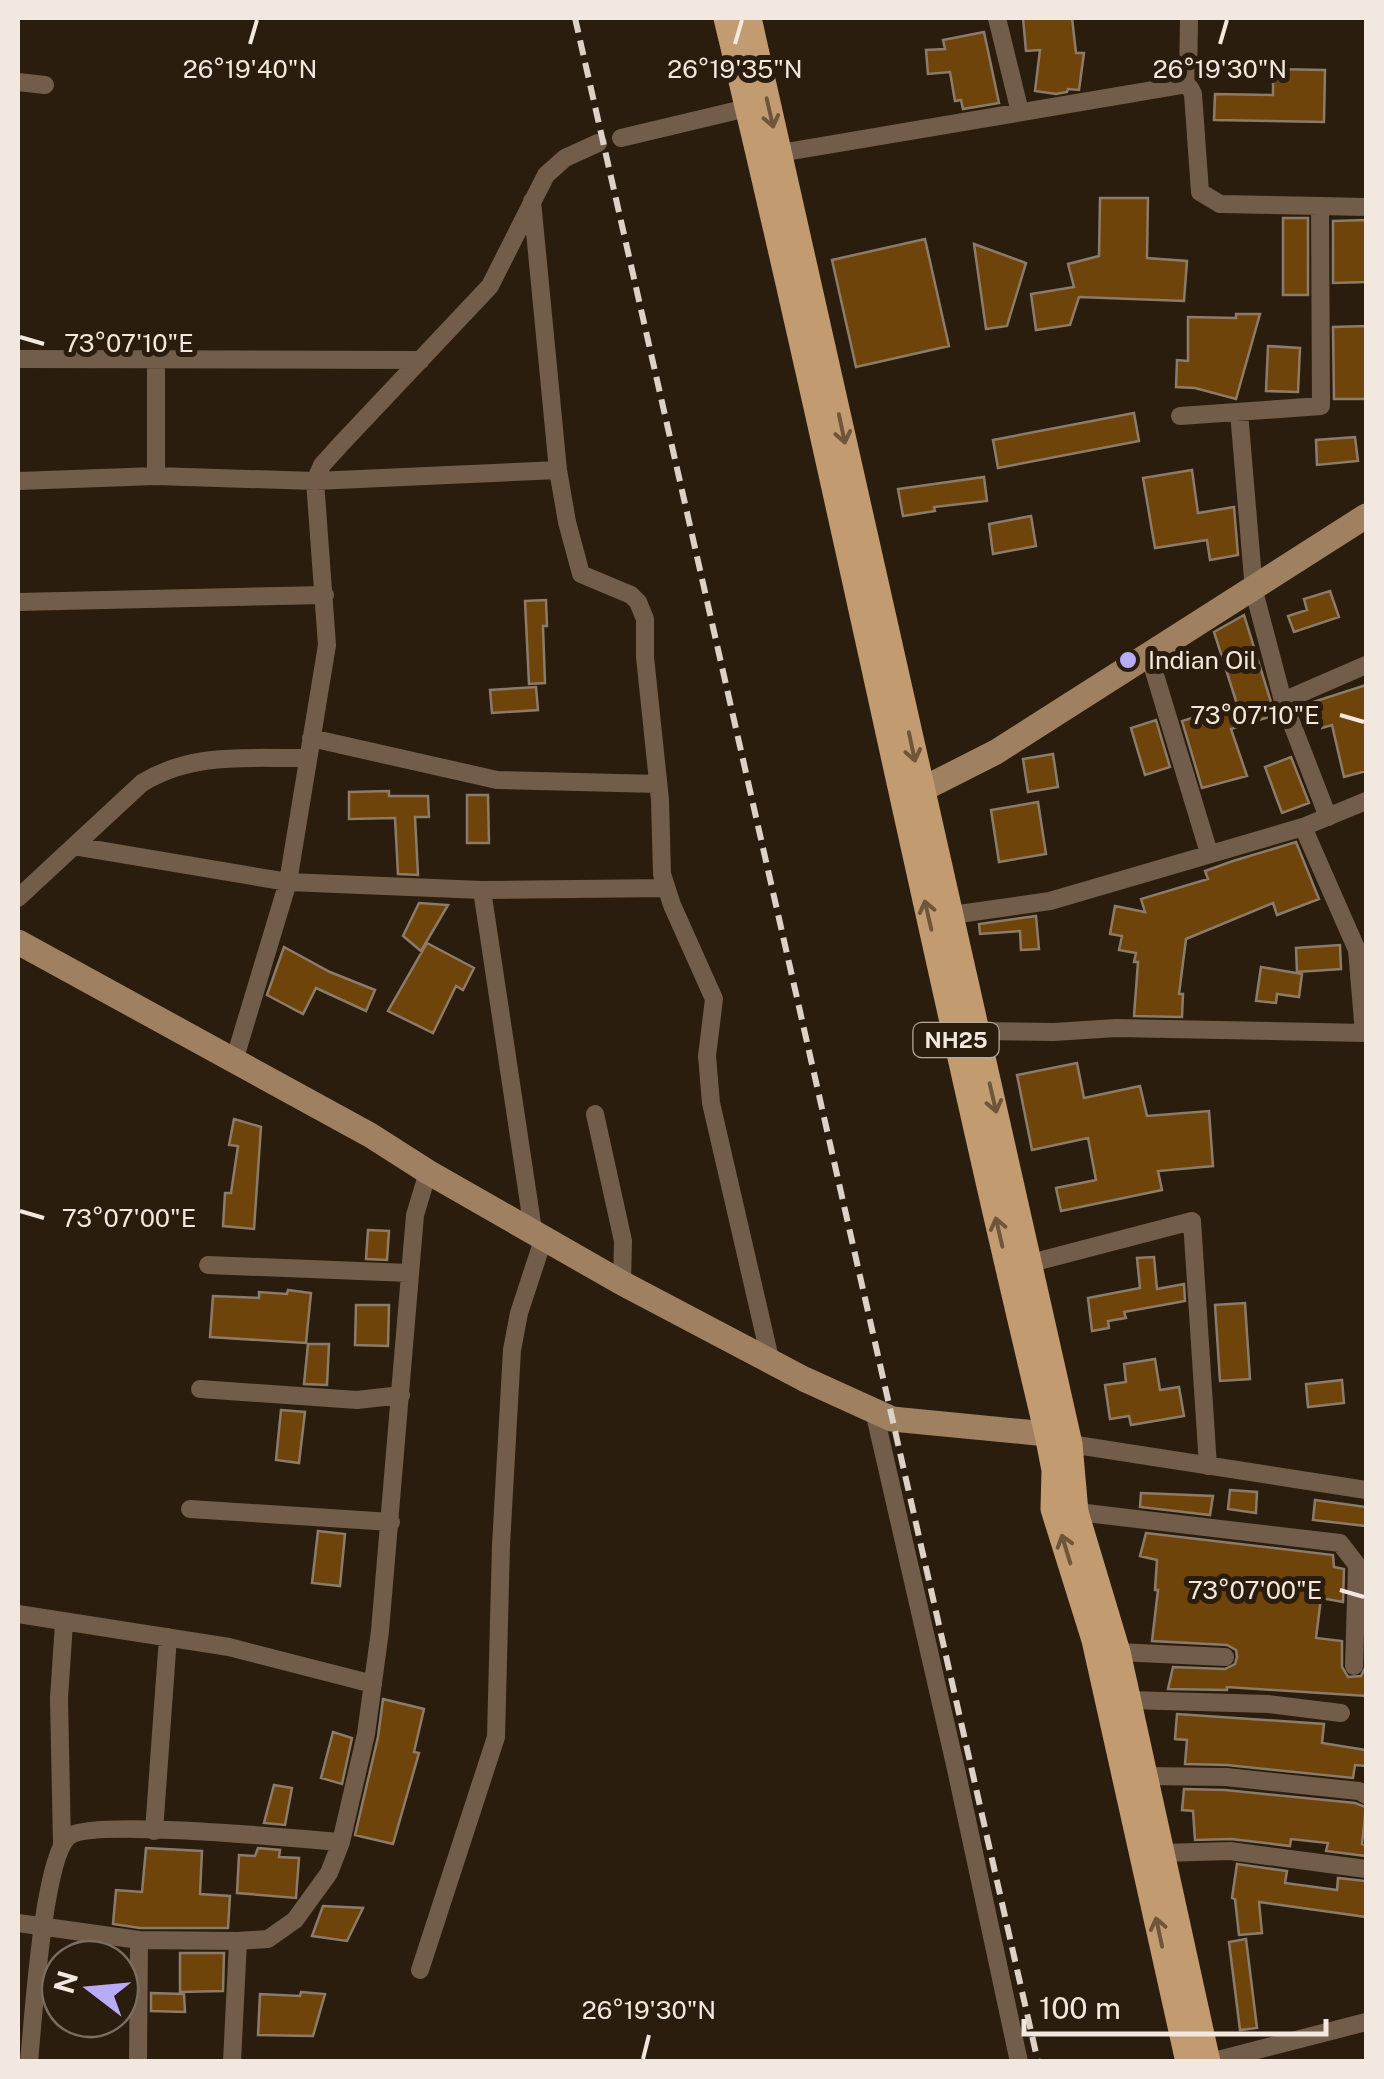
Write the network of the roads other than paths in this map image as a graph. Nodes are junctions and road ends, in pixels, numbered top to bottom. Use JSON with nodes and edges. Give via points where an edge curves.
{"nodes":[{"id":1,"x":726,"y":18,"type":"edge"},
{"id":2,"x":749,"y":18,"type":"edge"},
{"id":3,"x":998,"y":18,"type":"edge"},
{"id":4,"x":1189,"y":18,"type":"edge"},
{"id":5,"x":18,"y":82,"type":"edge"},
{"id":6,"x":1188,"y":84,"type":"junction"},
{"id":7,"x":44,"y":85,"type":"dead end"},
{"id":8,"x":747,"y":108,"type":"junction"},
{"id":9,"x":1020,"y":112,"type":"junction"},
{"id":10,"x":621,"y":138,"type":"dead end"},
{"id":11,"x":598,"y":144,"type":"dead end"},
{"id":12,"x":780,"y":153,"type":"junction"},
{"id":13,"x":532,"y":201,"type":"junction"},
{"id":14,"x":1320,"y":206,"type":"junction"},
{"id":15,"x":1366,"y":207,"type":"edge"},
{"id":16,"x":18,"y":359,"type":"edge"},
{"id":17,"x":156,"y":360,"type":"junction"},
{"id":18,"x":420,"y":360,"type":"junction"},
{"id":19,"x":1239,"y":412,"type":"junction"},
{"id":20,"x":1180,"y":416,"type":"dead end"},
{"id":21,"x":558,"y":470,"type":"junction"},
{"id":22,"x":156,"y":476,"type":"junction"},
{"id":23,"x":18,"y":481,"type":"edge"},
{"id":24,"x":315,"y":481,"type":"junction"},
{"id":25,"x":1366,"y":516,"type":"edge"},
{"id":26,"x":1254,"y":590,"type":"junction"},
{"id":27,"x":325,"y":595,"type":"junction"},
{"id":28,"x":18,"y":602,"type":"edge"},
{"id":29,"x":1149,"y":655,"type":"junction"},
{"id":30,"x":1366,"y":665,"type":"edge"},
{"id":31,"x":1283,"y":701,"type":"junction"},
{"id":32,"x":312,"y":738,"type":"junction"},
{"id":33,"x":308,"y":758,"type":"junction"},
{"id":34,"x":658,"y":784,"type":"junction"},
{"id":35,"x":921,"y":790,"type":"junction"},
{"id":36,"x":1366,"y":801,"type":"edge"},
{"id":37,"x":1328,"y":817,"type":"junction"},
{"id":38,"x":1303,"y":827,"type":"junction"},
{"id":39,"x":74,"y":846,"type":"junction"},
{"id":40,"x":1209,"y":852,"type":"junction"},
{"id":41,"x":288,"y":882,"type":"junction"},
{"id":42,"x":665,"y":888,"type":"junction"},
{"id":43,"x":482,"y":890,"type":"junction"},
{"id":44,"x":18,"y":898,"type":"edge"},
{"id":45,"x":952,"y":915,"type":"junction"},
{"id":46,"x":18,"y":942,"type":"edge"},
{"id":47,"x":978,"y":1031,"type":"junction"},
{"id":48,"x":1365,"y":1033,"type":"edge"},
{"id":49,"x":234,"y":1061,"type":"junction"},
{"id":50,"x":594,"y":1114,"type":"dead end"},
{"id":51,"x":428,"y":1172,"type":"junction"},
{"id":52,"x":538,"y":1234,"type":"junction"},
{"id":53,"x":1031,"y":1263,"type":"junction"},
{"id":54,"x":208,"y":1265,"type":"dead end"},
{"id":55,"x":410,"y":1274,"type":"junction"},
{"id":56,"x":622,"y":1283,"type":"junction"},
{"id":57,"x":771,"y":1362,"type":"junction"},
{"id":58,"x":200,"y":1388,"type":"dead end"},
{"id":59,"x":400,"y":1395,"type":"junction"},
{"id":60,"x":874,"y":1411,"type":"junction"},
{"id":61,"x":1059,"y":1439,"type":"junction"},
{"id":62,"x":1208,"y":1466,"type":"junction"},
{"id":63,"x":1366,"y":1490,"type":"edge"},
{"id":64,"x":190,"y":1509,"type":"dead end"},
{"id":65,"x":1064,"y":1510,"type":"junction"},
{"id":66,"x":391,"y":1522,"type":"junction"},
{"id":67,"x":18,"y":1614,"type":"edge"},
{"id":68,"x":64,"y":1623,"type":"junction"},
{"id":69,"x":168,"y":1637,"type":"junction"},
{"id":70,"x":1118,"y":1652,"type":"junction"},
{"id":71,"x":1225,"y":1657,"type":"dead end"},
{"id":72,"x":1354,"y":1666,"type":"dead end"},
{"id":73,"x":373,"y":1684,"type":"junction"},
{"id":74,"x":1128,"y":1700,"type":"junction"},
{"id":75,"x":1342,"y":1712,"type":"dead end"},
{"id":76,"x":1145,"y":1776,"type":"junction"},
{"id":77,"x":1366,"y":1795,"type":"edge"},
{"id":78,"x":154,"y":1831,"type":"junction"},
{"id":79,"x":341,"y":1842,"type":"junction"},
{"id":80,"x":62,"y":1844,"type":"junction"},
{"id":81,"x":1162,"y":1853,"type":"junction"},
{"id":82,"x":1366,"y":1869,"type":"edge"},
{"id":83,"x":18,"y":1923,"type":"edge"},
{"id":84,"x":44,"y":1924,"type":"junction"},
{"id":85,"x":133,"y":1939,"type":"edge"},
{"id":86,"x":140,"y":1940,"type":"edge"},
{"id":87,"x":238,"y":1942,"type":"junction"},
{"id":88,"x":420,"y":1970,"type":"dead end"},
{"id":89,"x":1366,"y":2022,"type":"edge"},
{"id":90,"x":29,"y":2062,"type":"edge"},
{"id":91,"x":232,"y":2062,"type":"edge"},
{"id":92,"x":1018,"y":2062,"type":"edge"},
{"id":93,"x":1188,"y":2062,"type":"edge"},
{"id":94,"x":1209,"y":2062,"type":"edge"}],
"edges":[{"from":1,"to":8,"type":"main road","number":"NH25"},
{"from":2,"to":12,"type":"main road","number":"NH25","one_way":true},
{"from":3,"to":9,"type":"street"},
{"from":4,"to":6,"type":"street"},
{"from":5,"to":7,"type":"street"},
{"from":6,"to":9,"type":"street"},
{"from":6,"to":14,"type":"street","via":[[1200,192],[1208,200]]},
{"from":8,"to":10,"type":"street"},
{"from":61,"to":8,"type":"main road","number":"NH25","one_way":true,"via":[[901,801]]},
{"from":9,"to":12,"type":"street"},
{"from":11,"to":13,"type":"street","via":[[559,162]]},
{"from":12,"to":35,"type":"main road","number":"NH25","one_way":true},
{"from":13,"to":18,"type":"street","via":[[490,286]]},
{"from":13,"to":21,"type":"street"},
{"from":14,"to":15,"type":"street"},
{"from":14,"to":19,"type":"street","via":[[1320,406]]},
{"from":16,"to":17,"type":"street"},
{"from":17,"to":18,"type":"street"},
{"from":17,"to":22,"type":"street"},
{"from":18,"to":24,"type":"street"},
{"from":19,"to":20,"type":"street"},
{"from":19,"to":26,"type":"street"},
{"from":21,"to":24,"type":"street"},
{"from":21,"to":34,"type":"street","via":[[581,574],[631,595],[644,611]]},
{"from":22,"to":23,"type":"street"},
{"from":22,"to":24,"type":"street"},
{"from":24,"to":27,"type":"street"},
{"from":25,"to":26,"type":"street"},
{"from":26,"to":29,"type":"street"},
{"from":26,"to":31,"type":"street"},
{"from":27,"to":28,"type":"street"},
{"from":27,"to":32,"type":"street","via":[[327,645]]},
{"from":29,"to":35,"type":"street","via":[[996,752]]},
{"from":29,"to":40,"type":"street"},
{"from":30,"to":31,"type":"street"},
{"from":31,"to":37,"type":"street"},
{"from":32,"to":33,"type":"street"},
{"from":32,"to":34,"type":"street","via":[[498,780]]},
{"from":33,"to":39,"type":"street","via":[[176,765],[142,783]]},
{"from":33,"to":41,"type":"street"},
{"from":34,"to":42,"type":"street"},
{"from":35,"to":45,"type":"main road","number":"NH25"},
{"from":36,"to":37,"type":"street"},
{"from":37,"to":38,"type":"street"},
{"from":38,"to":40,"type":"street"},
{"from":38,"to":48,"type":"street","via":[[1357,950]]},
{"from":39,"to":41,"type":"street"},
{"from":39,"to":44,"type":"street"},
{"from":40,"to":45,"type":"street","via":[[1050,901]]},
{"from":41,"to":43,"type":"street"},
{"from":41,"to":49,"type":"street"},
{"from":42,"to":43,"type":"street"},
{"from":42,"to":57,"type":"street","via":[[714,998],[706,1056],[711,1102]]},
{"from":43,"to":52,"type":"street"},
{"from":45,"to":47,"type":"main road","number":"NH25"},
{"from":46,"to":49,"type":"street"},
{"from":47,"to":48,"type":"street"},
{"from":47,"to":53,"type":"main road","number":"NH25","one_way":true},
{"from":49,"to":51,"type":"street"},
{"from":50,"to":56,"type":"street","via":[[623,1241]]},
{"from":51,"to":52,"type":"street"},
{"from":51,"to":55,"type":"street","via":[[415,1215]]},
{"from":52,"to":56,"type":"street"},
{"from":52,"to":88,"type":"street","via":[[512,1350],[496,1737]]},
{"from":53,"to":61,"type":"main road","number":"NH25"},
{"from":53,"to":62,"type":"street","via":[[1192,1221]]},
{"from":54,"to":55,"type":"street"},
{"from":55,"to":59,"type":"street"},
{"from":56,"to":57,"type":"street"},
{"from":57,"to":60,"type":"street"},
{"from":58,"to":59,"type":"street","via":[[357,1400]]},
{"from":59,"to":66,"type":"street"},
{"from":60,"to":61,"type":"street","via":[[915,1424]]},
{"from":60,"to":92,"type":"street"},
{"from":61,"to":62,"type":"street"},
{"from":61,"to":65,"type":"main road","number":"NH25","via":[[1054,1470]]},
{"from":62,"to":63,"type":"street"},
{"from":64,"to":66,"type":"street"},
{"from":65,"to":70,"type":"main road","number":"NH25"},
{"from":65,"to":72,"type":"street","via":[[1340,1543],[1356,1565]]},
{"from":93,"to":65,"type":"main road","number":"NH25","one_way":true},
{"from":66,"to":73,"type":"street"},
{"from":67,"to":68,"type":"street"},
{"from":68,"to":69,"type":"street"},
{"from":68,"to":80,"type":"street","via":[[58,1698]]},
{"from":69,"to":73,"type":"street"},
{"from":69,"to":78,"type":"street"},
{"from":70,"to":71,"type":"street"},
{"from":70,"to":74,"type":"main road","number":"NH25"},
{"from":73,"to":79,"type":"street"},
{"from":74,"to":75,"type":"street"},
{"from":74,"to":76,"type":"main road","number":"NH25"},
{"from":76,"to":77,"type":"street","via":[[1226,1777]]},
{"from":76,"to":81,"type":"main road","number":"NH25"},
{"from":78,"to":79,"type":"street"},
{"from":78,"to":80,"type":"street","via":[[82,1830]]},
{"from":79,"to":87,"type":"street","via":[[329,1873],[295,1920],[268,1939]]},
{"from":80,"to":84,"type":"street"},
{"from":81,"to":82,"type":"street","via":[[1230,1851]]},
{"from":81,"to":94,"type":"main road","number":"NH25"},
{"from":83,"to":84,"type":"street"},
{"from":84,"to":85,"type":"street"},
{"from":84,"to":90,"type":"street"},
{"from":86,"to":87,"type":"street"},
{"from":87,"to":91,"type":"street"},
{"from":89,"to":94,"type":"street"}]}
